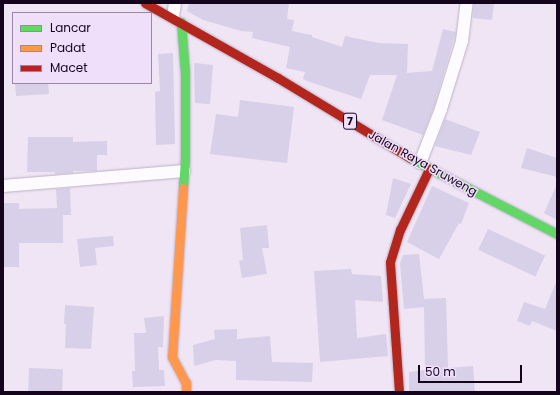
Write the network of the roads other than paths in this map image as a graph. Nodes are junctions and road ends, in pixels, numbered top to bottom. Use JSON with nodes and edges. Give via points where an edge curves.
{"nodes":[{"id":1,"x":145,"y":3,"type":"edge"},
{"id":2,"x":175,"y":3,"type":"edge"},
{"id":3,"x":467,"y":3,"type":"edge"},
{"id":4,"x":177,"y":19,"type":"junction"},
{"id":5,"x":425,"y":166,"type":"junction"},
{"id":6,"x":184,"y":171,"type":"junction"},
{"id":7,"x":3,"y":186,"type":"edge"},
{"id":8,"x":557,"y":234,"type":"edge"},
{"id":9,"x":186,"y":392,"type":"edge"},
{"id":10,"x":399,"y":392,"type":"edge"}],
"edges":[{"from":1,"to":4,"type":"main road","name":"Jalan Raya Sruweng","number":"7"},
{"from":2,"to":4,"type":"street"},
{"from":3,"to":5,"type":"street","via":[[462,42]]},
{"from":4,"to":5,"type":"main road","name":"Jalan Raya Sruweng","number":"7"},
{"from":4,"to":6,"type":"main road","via":[[185,73]]},
{"from":5,"to":8,"type":"main road","name":"Jalan Raya Sruweng","number":"7"},
{"from":5,"to":10,"type":"main road","via":[[390,262]]},
{"from":6,"to":7,"type":"street"},
{"from":6,"to":9,"type":"main road","via":[[172,357],[186,383]]}]}
